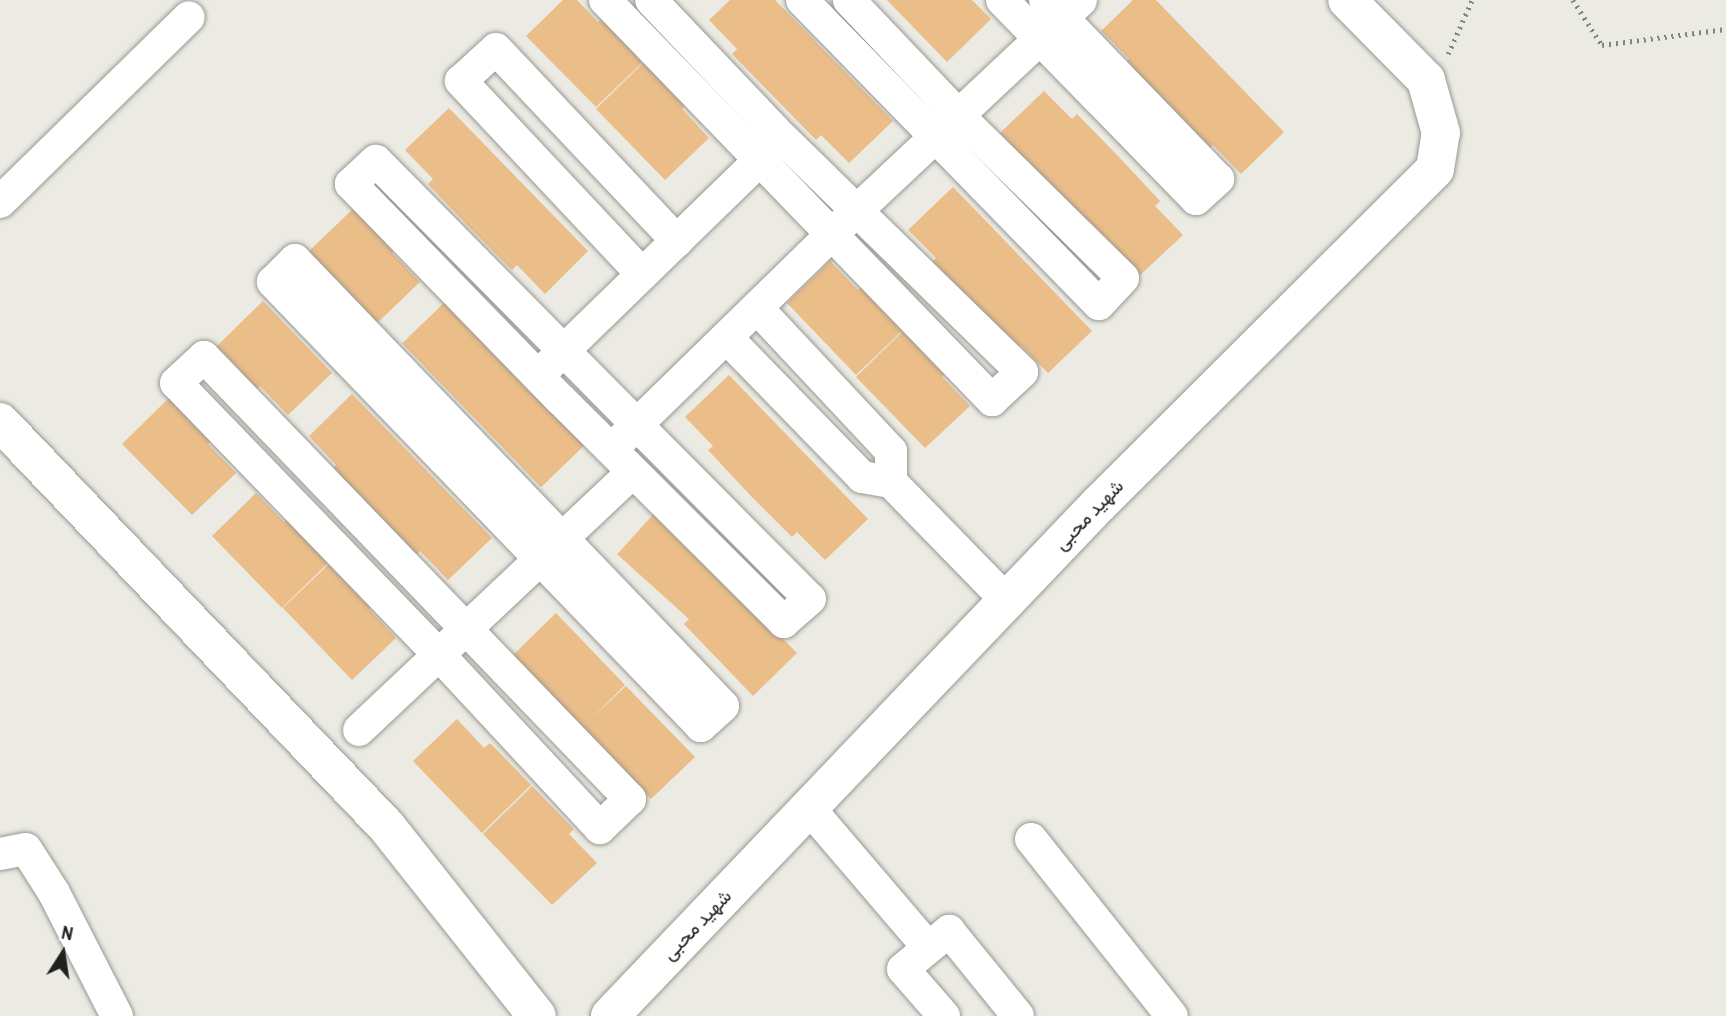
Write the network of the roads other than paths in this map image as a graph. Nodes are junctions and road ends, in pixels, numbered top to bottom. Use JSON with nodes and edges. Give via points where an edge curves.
{"nodes":[{"id":1,"x":605,"y":0,"type":"edge"},
{"id":2,"x":651,"y":0,"type":"edge"},
{"id":3,"x":802,"y":0,"type":"edge"},
{"id":4,"x":849,"y":0,"type":"edge"},
{"id":5,"x":1002,"y":0,"type":"edge"},
{"id":6,"x":1347,"y":0,"type":"edge"},
{"id":7,"x":1057,"y":14,"type":"edge"},
{"id":8,"x":189,"y":17,"type":"dead end"},
{"id":9,"x":959,"y":116,"type":"junction"},
{"id":10,"x":934,"y":138,"type":"junction"},
{"id":11,"x":771,"y":149,"type":"junction"},
{"id":12,"x":0,"y":202,"type":"edge"},
{"id":13,"x":858,"y":212,"type":"junction"},
{"id":14,"x":831,"y":234,"type":"junction"},
{"id":15,"x":677,"y":241,"type":"junction"},
{"id":16,"x":642,"y":274,"type":"junction"},
{"id":17,"x":757,"y":308,"type":"junction"},
{"id":18,"x":727,"y":338,"type":"junction"},
{"id":19,"x":564,"y":351,"type":"junction"},
{"id":20,"x":538,"y":376,"type":"junction"},
{"id":21,"x":0,"y":422,"type":"edge"},
{"id":22,"x":637,"y":425,"type":"junction"},
{"id":23,"x":611,"y":449,"type":"junction"},
{"id":24,"x":633,"y":472,"type":"junction"},
{"id":25,"x":891,"y":482,"type":"junction"},
{"id":26,"x":552,"y":549,"type":"junction"},
{"id":27,"x":1007,"y":601,"type":"junction"},
{"id":28,"x":466,"y":630,"type":"junction"},
{"id":29,"x":439,"y":655,"type":"junction"},
{"id":30,"x":359,"y":730,"type":"dead end"},
{"id":31,"x":808,"y":808,"type":"junction"},
{"id":32,"x":1031,"y":839,"type":"dead end"},
{"id":33,"x":0,"y":854,"type":"edge"},
{"id":34,"x":927,"y":946,"type":"junction"},
{"id":35,"x":117,"y":1016,"type":"edge"},
{"id":36,"x":537,"y":1016,"type":"edge"},
{"id":37,"x":610,"y":1016,"type":"edge"},
{"id":38,"x":944,"y":1016,"type":"edge"},
{"id":39,"x":1018,"y":1016,"type":"edge"},
{"id":40,"x":1172,"y":1016,"type":"edge"}],
"edges":[{"from":1,"to":11,"type":"street"},
{"from":2,"to":11,"type":"street"},
{"from":3,"to":10,"type":"street"},
{"from":4,"to":9,"type":"street"},
{"from":5,"to":7,"type":"street"},
{"from":6,"to":27,"type":"street","name":"شهید محبی","via":[[1426,80],[1441,133],[1435,170]]},
{"from":7,"to":7,"type":"street","via":[[1196,200],[1219,178]]},
{"from":7,"to":9,"type":"street"},
{"from":8,"to":12,"type":"street"},
{"from":9,"to":10,"type":"street"},
{"from":9,"to":10,"type":"street","via":[[1123,278],[1099,304]]},
{"from":10,"to":13,"type":"street"},
{"from":11,"to":13,"type":"street"},
{"from":11,"to":14,"type":"street"},
{"from":11,"to":15,"type":"street"},
{"from":13,"to":14,"type":"street"},
{"from":13,"to":14,"type":"street","via":[[1022,372],[992,400]]},
{"from":14,"to":17,"type":"street"},
{"from":15,"to":16,"type":"street"},
{"from":15,"to":16,"type":"street","via":[[496,49],[461,81]]},
{"from":16,"to":19,"type":"street"},
{"from":17,"to":18,"type":"street"},
{"from":17,"to":25,"type":"street","via":[[891,451]]},
{"from":18,"to":22,"type":"street"},
{"from":18,"to":25,"type":"street","via":[[862,477]]},
{"from":19,"to":20,"type":"street"},
{"from":19,"to":20,"type":"street","via":[[376,161],[351,184]]},
{"from":19,"to":22,"type":"street"},
{"from":20,"to":23,"type":"street"},
{"from":21,"to":36,"type":"street","via":[[387,827]]},
{"from":22,"to":23,"type":"street"},
{"from":22,"to":24,"type":"street","via":[[810,599],[783,622]]},
{"from":23,"to":24,"type":"street"},
{"from":24,"to":26,"type":"street"},
{"from":25,"to":27,"type":"street"},
{"from":26,"to":26,"type":"street","via":[[701,726],[723,706]]},
{"from":26,"to":26,"type":"street","via":[[295,260],[273,282]]},
{"from":26,"to":28,"type":"street"},
{"from":27,"to":31,"type":"street","name":"شهید محبی"},
{"from":28,"to":29,"type":"street"},
{"from":28,"to":29,"type":"street","via":[[630,799],[600,828]]},
{"from":28,"to":29,"type":"street","via":[[204,357],[176,383]]},
{"from":29,"to":30,"type":"street"},
{"from":31,"to":34,"type":"street"},
{"from":31,"to":37,"type":"street","name":"شهید محبی"},
{"from":32,"to":40,"type":"street"},
{"from":33,"to":35,"type":"street","via":[[26,849],[54,893]]},
{"from":34,"to":38,"type":"street","via":[[903,969]]},
{"from":34,"to":39,"type":"street","via":[[949,931]]}]}
